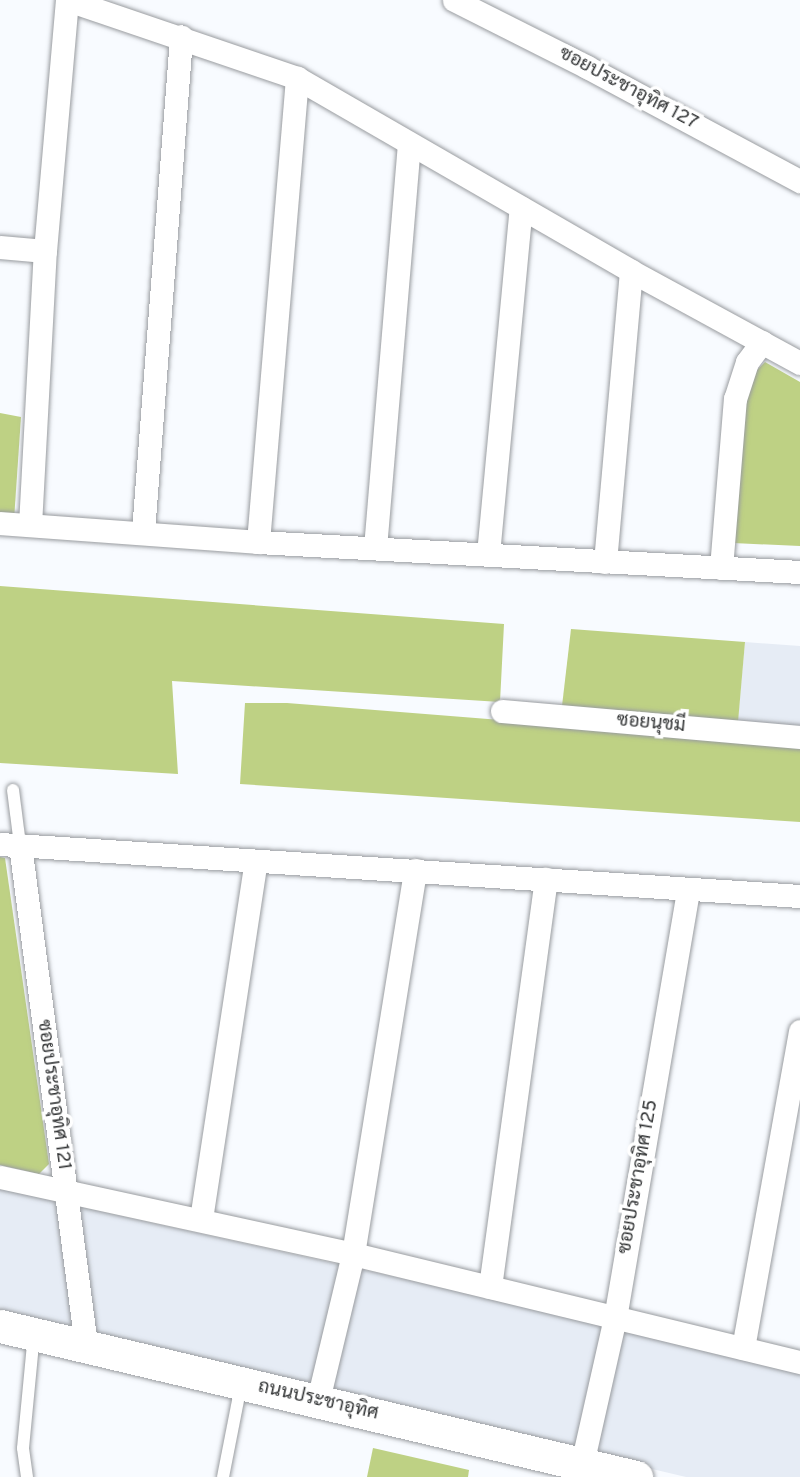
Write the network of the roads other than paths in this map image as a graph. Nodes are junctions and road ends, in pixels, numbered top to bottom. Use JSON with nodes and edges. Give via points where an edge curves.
{"nodes":[{"id":1,"x":67,"y":0,"type":"edge"},
{"id":2,"x":454,"y":0,"type":"edge"},
{"id":3,"x":485,"y":7,"type":"edge"},
{"id":4,"x":181,"y":36,"type":"junction"},
{"id":5,"x":297,"y":78,"type":"junction"},
{"id":6,"x":409,"y":143,"type":"junction"},
{"id":7,"x":800,"y":181,"type":"edge"},
{"id":8,"x":521,"y":208,"type":"junction"},
{"id":9,"x":0,"y":247,"type":"edge"},
{"id":10,"x":45,"y":251,"type":"junction"},
{"id":11,"x":631,"y":271,"type":"junction"},
{"id":12,"x":762,"y":341,"type":"junction"},
{"id":13,"x":800,"y":363,"type":"edge"},
{"id":14,"x":0,"y":523,"type":"edge"},
{"id":15,"x":30,"y":525,"type":"junction"},
{"id":16,"x":143,"y":532,"type":"junction"},
{"id":17,"x":258,"y":542,"type":"junction"},
{"id":18,"x":376,"y":548,"type":"junction"},
{"id":19,"x":488,"y":554,"type":"junction"},
{"id":20,"x":605,"y":562,"type":"junction"},
{"id":21,"x":721,"y":568,"type":"junction"},
{"id":22,"x":800,"y":572,"type":"edge"},
{"id":23,"x":502,"y":711,"type":"dead end"},
{"id":24,"x":800,"y":737,"type":"edge"},
{"id":25,"x":13,"y":790,"type":"dead end"},
{"id":26,"x":10,"y":845,"type":"edge"},
{"id":27,"x":256,"y":861,"type":"junction"},
{"id":28,"x":415,"y":870,"type":"junction"},
{"id":29,"x":547,"y":879,"type":"junction"},
{"id":30,"x":688,"y":889,"type":"junction"},
{"id":31,"x":800,"y":896,"type":"edge"},
{"id":32,"x":800,"y":1031,"type":"edge"},
{"id":33,"x":0,"y":1177,"type":"edge"},
{"id":34,"x":66,"y":1189,"type":"junction"},
{"id":35,"x":201,"y":1219,"type":"junction"},
{"id":36,"x":353,"y":1254,"type":"junction"},
{"id":37,"x":489,"y":1287,"type":"junction"},
{"id":38,"x":615,"y":1318,"type":"junction"},
{"id":39,"x":0,"y":1326,"type":"edge"},
{"id":40,"x":34,"y":1334,"type":"junction"},
{"id":41,"x":86,"y":1345,"type":"junction"},
{"id":42,"x":743,"y":1348,"type":"junction"},
{"id":43,"x":800,"y":1362,"type":"edge"},
{"id":44,"x":241,"y":1383,"type":"junction"},
{"id":45,"x":318,"y":1400,"type":"junction"},
{"id":46,"x":582,"y":1464,"type":"junction"},
{"id":47,"x":27,"y":1477,"type":"edge"},
{"id":48,"x":223,"y":1477,"type":"edge"},
{"id":49,"x":636,"y":1477,"type":"edge"}],
"edges":[{"from":1,"to":4,"type":"street"},
{"from":1,"to":10,"type":"street"},
{"from":2,"to":3,"type":"street","name":"ซอยประชาอุทิศ 127"},
{"from":3,"to":7,"type":"street","name":"ซอยประชาอุทิศ 127"},
{"from":4,"to":5,"type":"street"},
{"from":4,"to":16,"type":"street"},
{"from":5,"to":6,"type":"street"},
{"from":5,"to":17,"type":"street"},
{"from":6,"to":8,"type":"street"},
{"from":6,"to":18,"type":"street"},
{"from":8,"to":11,"type":"street"},
{"from":8,"to":19,"type":"street"},
{"from":9,"to":10,"type":"street"},
{"from":10,"to":15,"type":"street"},
{"from":11,"to":12,"type":"street"},
{"from":11,"to":20,"type":"street"},
{"from":12,"to":13,"type":"street"},
{"from":12,"to":21,"type":"street","via":[[747,362],[735,399]]},
{"from":14,"to":15,"type":"street"},
{"from":15,"to":16,"type":"street"},
{"from":16,"to":17,"type":"street"},
{"from":17,"to":18,"type":"street"},
{"from":18,"to":19,"type":"street"},
{"from":19,"to":20,"type":"street"},
{"from":20,"to":21,"type":"street"},
{"from":21,"to":22,"type":"street"},
{"from":23,"to":24,"type":"street","name":"ซอยนุชมี"},
{"from":25,"to":26,"type":"lane"},
{"from":26,"to":27,"type":"street"},
{"from":26,"to":34,"type":"street","name":"ซอยประชาอุทิศ 121"},
{"from":27,"to":28,"type":"street"},
{"from":27,"to":35,"type":"street"},
{"from":28,"to":29,"type":"street"},
{"from":28,"to":36,"type":"street"},
{"from":29,"to":30,"type":"street"},
{"from":29,"to":37,"type":"street"},
{"from":30,"to":31,"type":"street"},
{"from":30,"to":38,"type":"street","name":"ซอยประชาอุทิศ 125"},
{"from":32,"to":42,"type":"street"},
{"from":33,"to":34,"type":"street"},
{"from":34,"to":35,"type":"street"},
{"from":34,"to":41,"type":"street","name":"ซอยประชาอุทิศ 121"},
{"from":35,"to":36,"type":"street"},
{"from":36,"to":37,"type":"street"},
{"from":36,"to":45,"type":"street"},
{"from":37,"to":38,"type":"street"},
{"from":38,"to":42,"type":"street"},
{"from":38,"to":46,"type":"street","name":"ซอยประชาอุทิศ 125"},
{"from":39,"to":40,"type":"main road","name":"ถนนประชาอุทิศ"},
{"from":40,"to":41,"type":"main road","name":"ถนนประชาอุทิศ"},
{"from":40,"to":47,"type":"lane","via":[[23,1448]]},
{"from":41,"to":44,"type":"main road","name":"ถนนประชาอุทิศ"},
{"from":42,"to":43,"type":"street"},
{"from":44,"to":45,"type":"main road","name":"ถนนประชาอุทิศ"},
{"from":44,"to":48,"type":"lane"},
{"from":45,"to":46,"type":"main road","name":"ถนนประชาอุทิศ"},
{"from":46,"to":49,"type":"main road","name":"ถนนประชาอุทิศ"}]}
